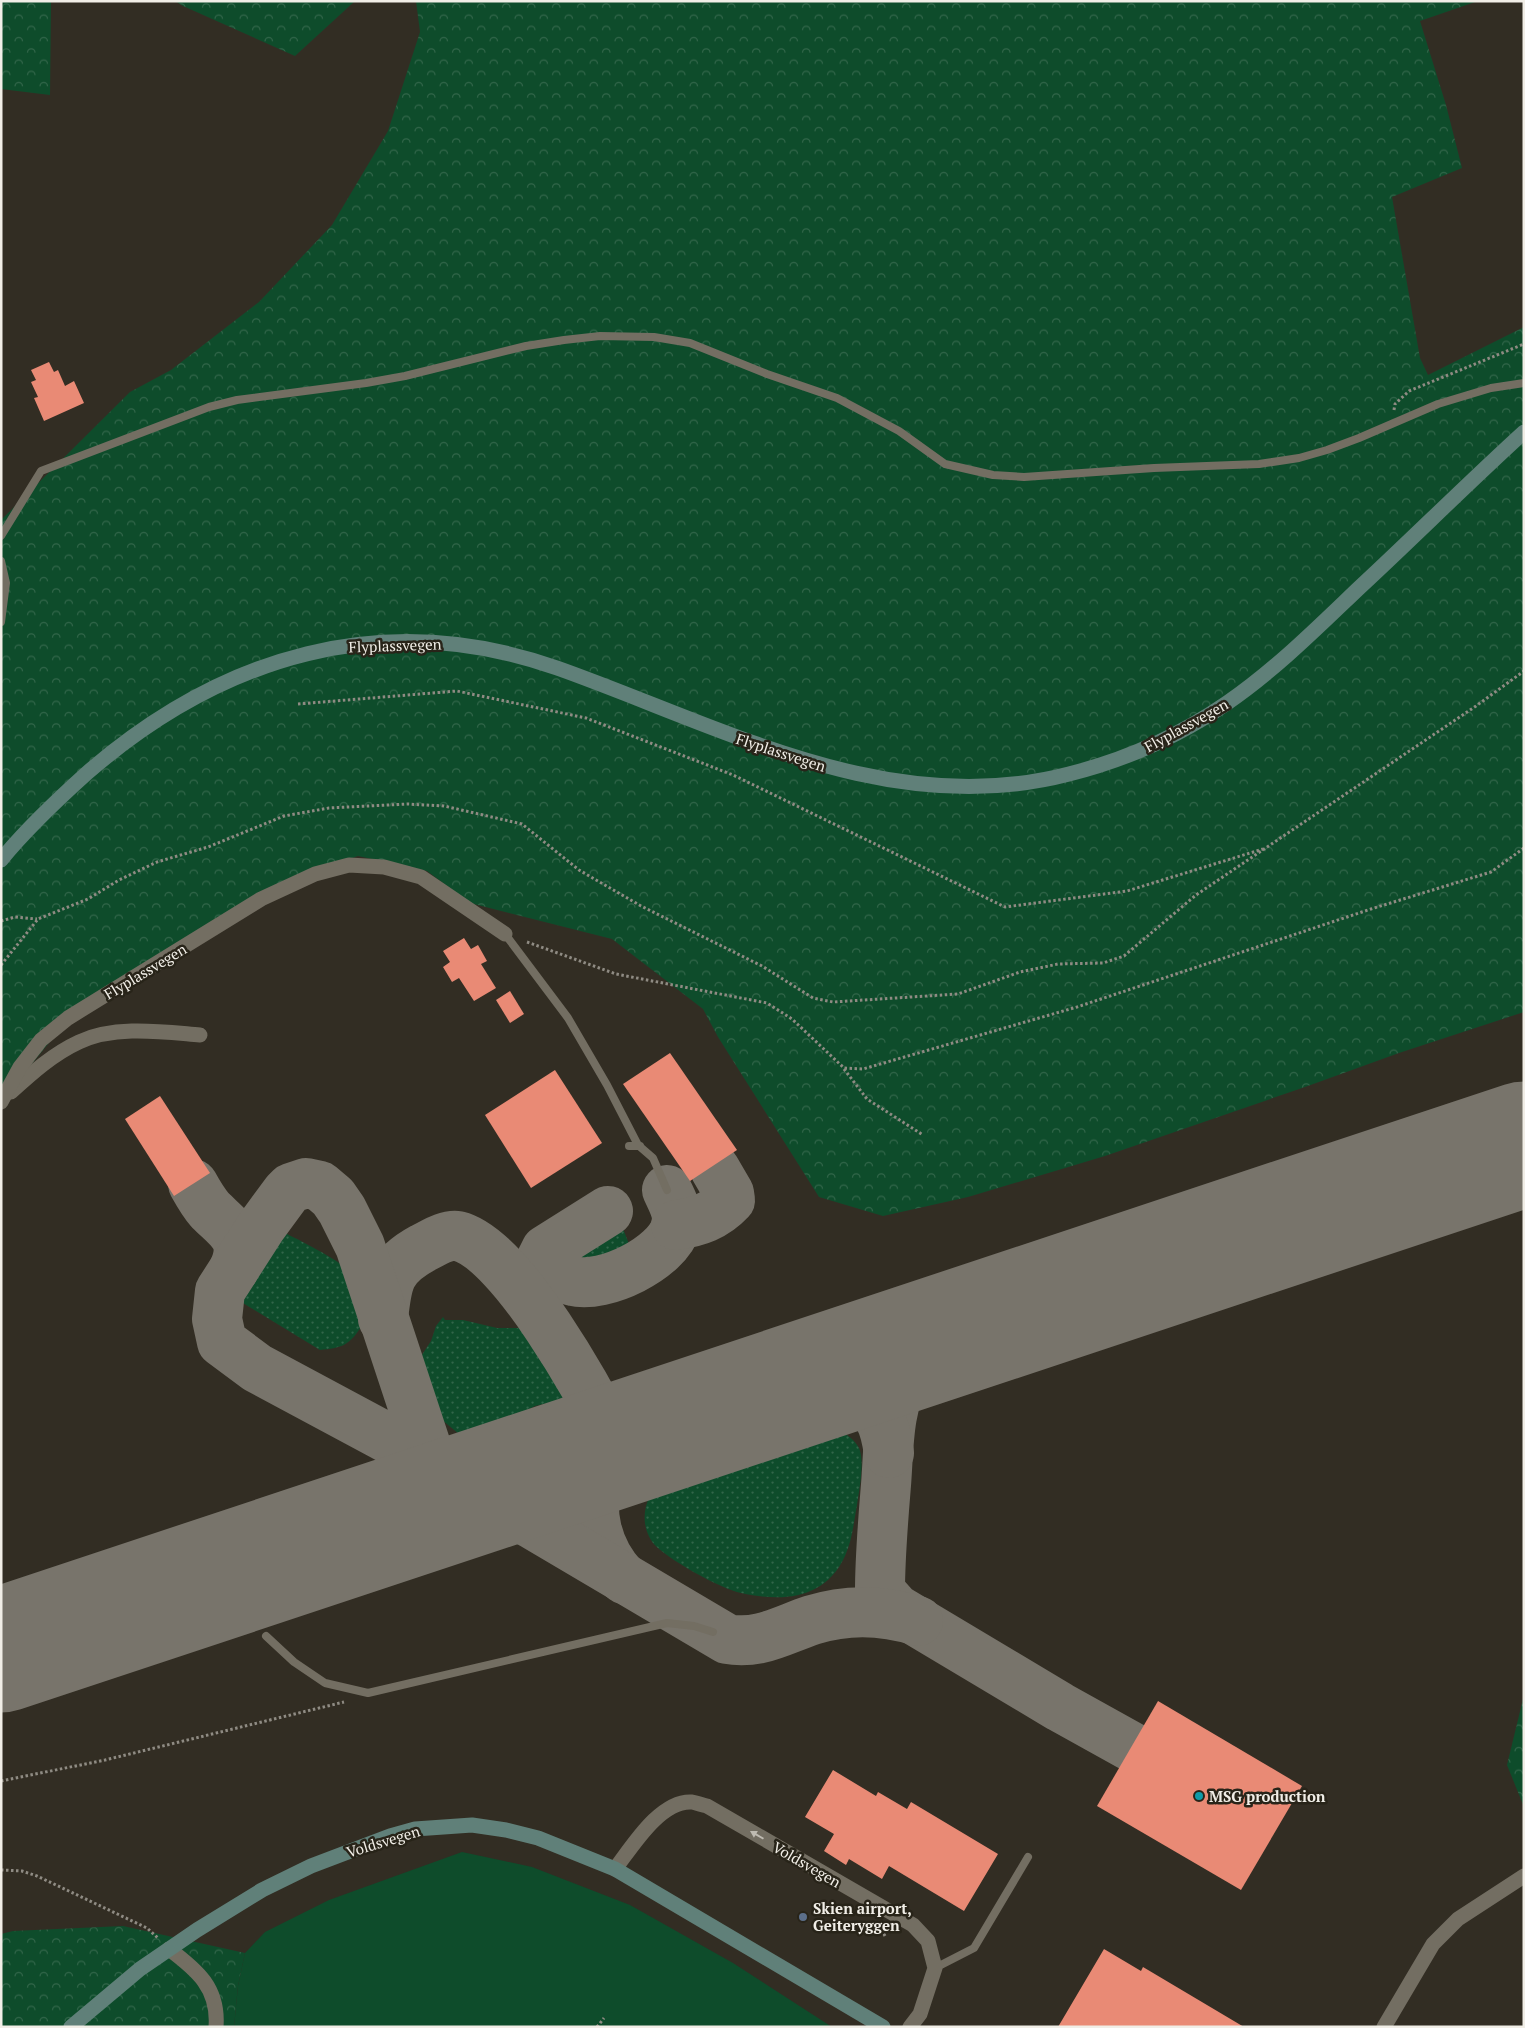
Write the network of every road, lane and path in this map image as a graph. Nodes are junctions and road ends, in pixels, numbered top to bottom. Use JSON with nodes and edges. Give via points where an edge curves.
{"nodes":[{"id":1,"x":1524,"y":344,"type":"edge"},
{"id":2,"x":1524,"y":382,"type":"edge"},
{"id":3,"x":1393,"y":422,"type":"junction"},
{"id":4,"x":1524,"y":432,"type":"edge"},
{"id":5,"x":1,"y":536,"type":"edge"},
{"id":6,"x":1,"y":561,"type":"edge"},
{"id":7,"x":1,"y":622,"type":"edge"},
{"id":8,"x":1524,"y":671,"type":"edge"},
{"id":9,"x":298,"y":704,"type":"dead end"},
{"id":10,"x":1266,"y":848,"type":"junction"},
{"id":11,"x":1524,"y":848,"type":"edge"},
{"id":12,"x":1,"y":860,"type":"edge"},
{"id":13,"x":38,"y":919,"type":"junction"},
{"id":14,"x":1,"y":920,"type":"edge"},
{"id":15,"x":505,"y":934,"type":"junction"},
{"id":16,"x":1,"y":964,"type":"edge"},
{"id":17,"x":200,"y":1035,"type":"dead end"},
{"id":18,"x":844,"y":1068,"type":"junction"},
{"id":19,"x":2,"y":1101,"type":"edge"},
{"id":20,"x":923,"y":1135,"type":"dead end"},
{"id":21,"x":629,"y":1146,"type":"dead end"},
{"id":22,"x":640,"y":1146,"type":"junction"},
{"id":23,"x":667,"y":1190,"type":"dead end"},
{"id":24,"x":713,"y":1632,"type":"dead end"},
{"id":25,"x":266,"y":1636,"type":"dead end"},
{"id":26,"x":368,"y":1693,"type":"junction"},
{"id":27,"x":1,"y":1781,"type":"edge"},
{"id":28,"x":1028,"y":1857,"type":"dead end"},
{"id":29,"x":615,"y":1869,"type":"junction"},
{"id":30,"x":1,"y":1870,"type":"edge"},
{"id":31,"x":1524,"y":1876,"type":"edge"},
{"id":32,"x":170,"y":1949,"type":"junction"},
{"id":33,"x":934,"y":1968,"type":"junction"},
{"id":34,"x":604,"y":2018,"type":"dead end"},
{"id":35,"x":71,"y":2027,"type":"edge"},
{"id":36,"x":216,"y":2027,"type":"edge"},
{"id":37,"x":597,"y":2027,"type":"edge"},
{"id":38,"x":883,"y":2027,"type":"edge"},
{"id":39,"x":910,"y":2027,"type":"edge"},
{"id":40,"x":1384,"y":2027,"type":"edge"}],
"edges":[{"from":1,"to":3,"type":"path","via":[[1409,391],[1395,404]]},
{"from":2,"to":3,"type":"lane","via":[[1438,404]]},
{"from":3,"to":5,"type":"lane","via":[[1327,450],[1259,464],[993,475],[945,464],[899,432],[837,398],[690,343],[654,337],[600,336],[526,346],[366,384],[237,400],[209,407],[41,471]]},
{"from":4,"to":12,"type":"main road","name":"Flyplassvegen","via":[[1252,685],[1168,738],[1067,775],[998,786],[936,786],[868,776],[824,766],[725,734],[524,658],[452,644],[383,642],[286,658],[239,675],[168,712],[104,758],[36,821]]},
{"from":6,"to":7,"type":"lane","via":[[6,583]]},
{"from":8,"to":10,"type":"path"},
{"from":9,"to":10,"type":"path","via":[[457,692],[586,718],[733,775],[1005,907],[1127,891]]},
{"from":10,"to":13,"type":"path","via":[[1196,895],[1124,956],[1103,963],[1058,964],[1020,972],[958,994],[870,1000],[833,1002],[814,998],[762,966],[641,906],[579,870],[522,824],[444,806],[406,804],[329,808],[284,816],[157,862],[88,899]]},
{"from":11,"to":18,"type":"path","via":[[1491,872],[1078,1007],[864,1069]]},
{"from":13,"to":14,"type":"path","via":[[16,917]]},
{"from":13,"to":16,"type":"path"},
{"from":15,"to":18,"type":"path","via":[[616,974],[767,1003],[792,1019]]},
{"from":15,"to":19,"type":"street","name":"Flyplassvegen","via":[[421,877],[384,867],[349,866],[315,874],[261,899],[68,1018],[41,1040],[20,1067]]},
{"from":15,"to":22,"type":"lane","via":[[568,1018]]},
{"from":17,"to":19,"type":"street","name":"Flyplassvegen","via":[[147,1031],[104,1035],[80,1042],[40,1066]]},
{"from":18,"to":20,"type":"path","via":[[867,1098]]},
{"from":21,"to":22,"type":"lane"},
{"from":22,"to":23,"type":"lane","via":[[653,1158]]},
{"from":24,"to":26,"type":"lane","via":[[679,1624],[654,1625]]},
{"from":25,"to":26,"type":"lane","via":[[294,1662],[324,1683]]},
{"from":26,"to":27,"type":"path","via":[[332,1706],[105,1760]]},
{"from":28,"to":33,"type":"lane","via":[[974,1948]]},
{"from":29,"to":32,"type":"main road","name":"Voldsvegen","via":[[538,1838],[506,1830],[472,1824],[415,1829],[311,1866],[262,1890]]},
{"from":33,"to":29,"type":"street","name":"Voldsvegen","one_way":true,"via":[[928,1941],[913,1925],[707,1806],[691,1802],[663,1812],[642,1833]]},
{"from":29,"to":38,"type":"main road","name":"Voldsvegen"},
{"from":30,"to":32,"type":"path","via":[[37,1876],[147,1928]]},
{"from":31,"to":40,"type":"street","via":[[1458,1920],[1433,1944]]},
{"from":32,"to":35,"type":"main road","name":"Voldsvegen","via":[[140,1969]]},
{"from":32,"to":36,"type":"street","via":[[196,1970],[210,1990]]},
{"from":33,"to":39,"type":"street","name":"Voldsvegen","via":[[920,2014]]},
{"from":34,"to":37,"type":"path"}]}
